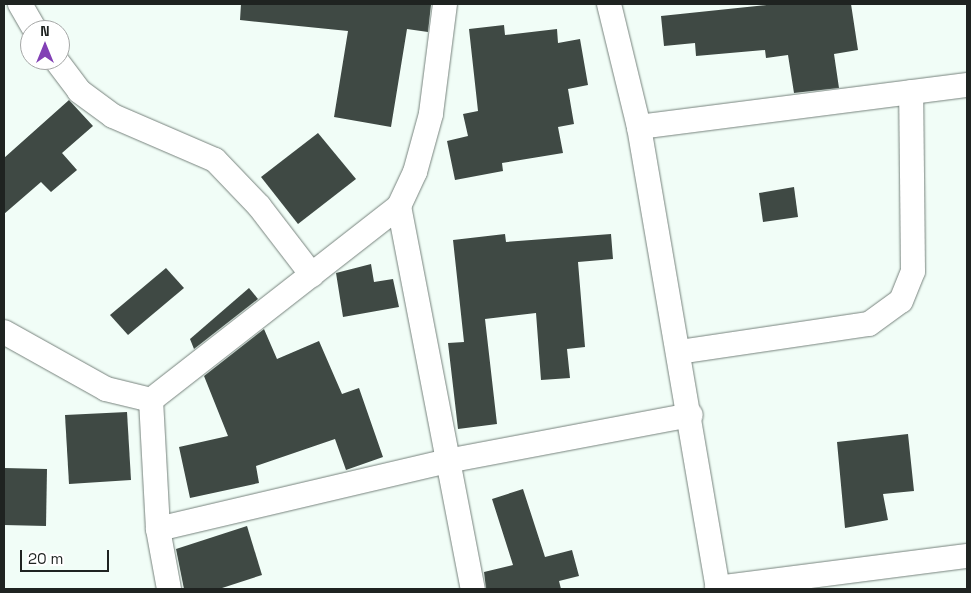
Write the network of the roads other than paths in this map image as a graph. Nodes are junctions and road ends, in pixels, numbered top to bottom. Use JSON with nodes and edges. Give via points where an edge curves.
{"nodes":[{"id":1,"x":20,"y":4,"type":"edge"},
{"id":2,"x":445,"y":4,"type":"edge"},
{"id":3,"x":608,"y":4,"type":"edge"},
{"id":4,"x":30,"y":20,"type":"edge"},
{"id":5,"x":64,"y":70,"type":"edge"},
{"id":6,"x":967,"y":85,"type":"edge"},
{"id":7,"x":911,"y":92,"type":"junction"},
{"id":8,"x":639,"y":127,"type":"junction"},
{"id":9,"x":399,"y":206,"type":"junction"},
{"id":10,"x":312,"y":275,"type":"junction"},
{"id":11,"x":4,"y":332,"type":"edge"},
{"id":12,"x":679,"y":352,"type":"junction"},
{"id":13,"x":151,"y":400,"type":"junction"},
{"id":14,"x":691,"y":415,"type":"junction"},
{"id":15,"x":447,"y":461,"type":"junction"},
{"id":16,"x":158,"y":530,"type":"junction"},
{"id":17,"x":967,"y":556,"type":"edge"},
{"id":18,"x":169,"y":589,"type":"edge"},
{"id":19,"x":473,"y":589,"type":"edge"},
{"id":20,"x":718,"y":589,"type":"edge"}],
"edges":[{"from":1,"to":4,"type":"street"},
{"from":2,"to":9,"type":"street","via":[[431,114],[415,172]]},
{"from":3,"to":8,"type":"street"},
{"from":5,"to":10,"type":"street","via":[[79,90],[113,116],[215,160],[259,206]]},
{"from":6,"to":7,"type":"street"},
{"from":7,"to":8,"type":"street"},
{"from":7,"to":12,"type":"street","via":[[913,271],[902,301],[869,324]]},
{"from":8,"to":12,"type":"street"},
{"from":9,"to":10,"type":"street"},
{"from":9,"to":15,"type":"street"},
{"from":10,"to":13,"type":"street"},
{"from":11,"to":13,"type":"street","via":[[106,389]]},
{"from":12,"to":14,"type":"street"},
{"from":13,"to":16,"type":"street"},
{"from":14,"to":15,"type":"street"},
{"from":14,"to":20,"type":"street"},
{"from":15,"to":16,"type":"street"},
{"from":15,"to":19,"type":"street"},
{"from":16,"to":18,"type":"street"},
{"from":17,"to":20,"type":"street"}]}
